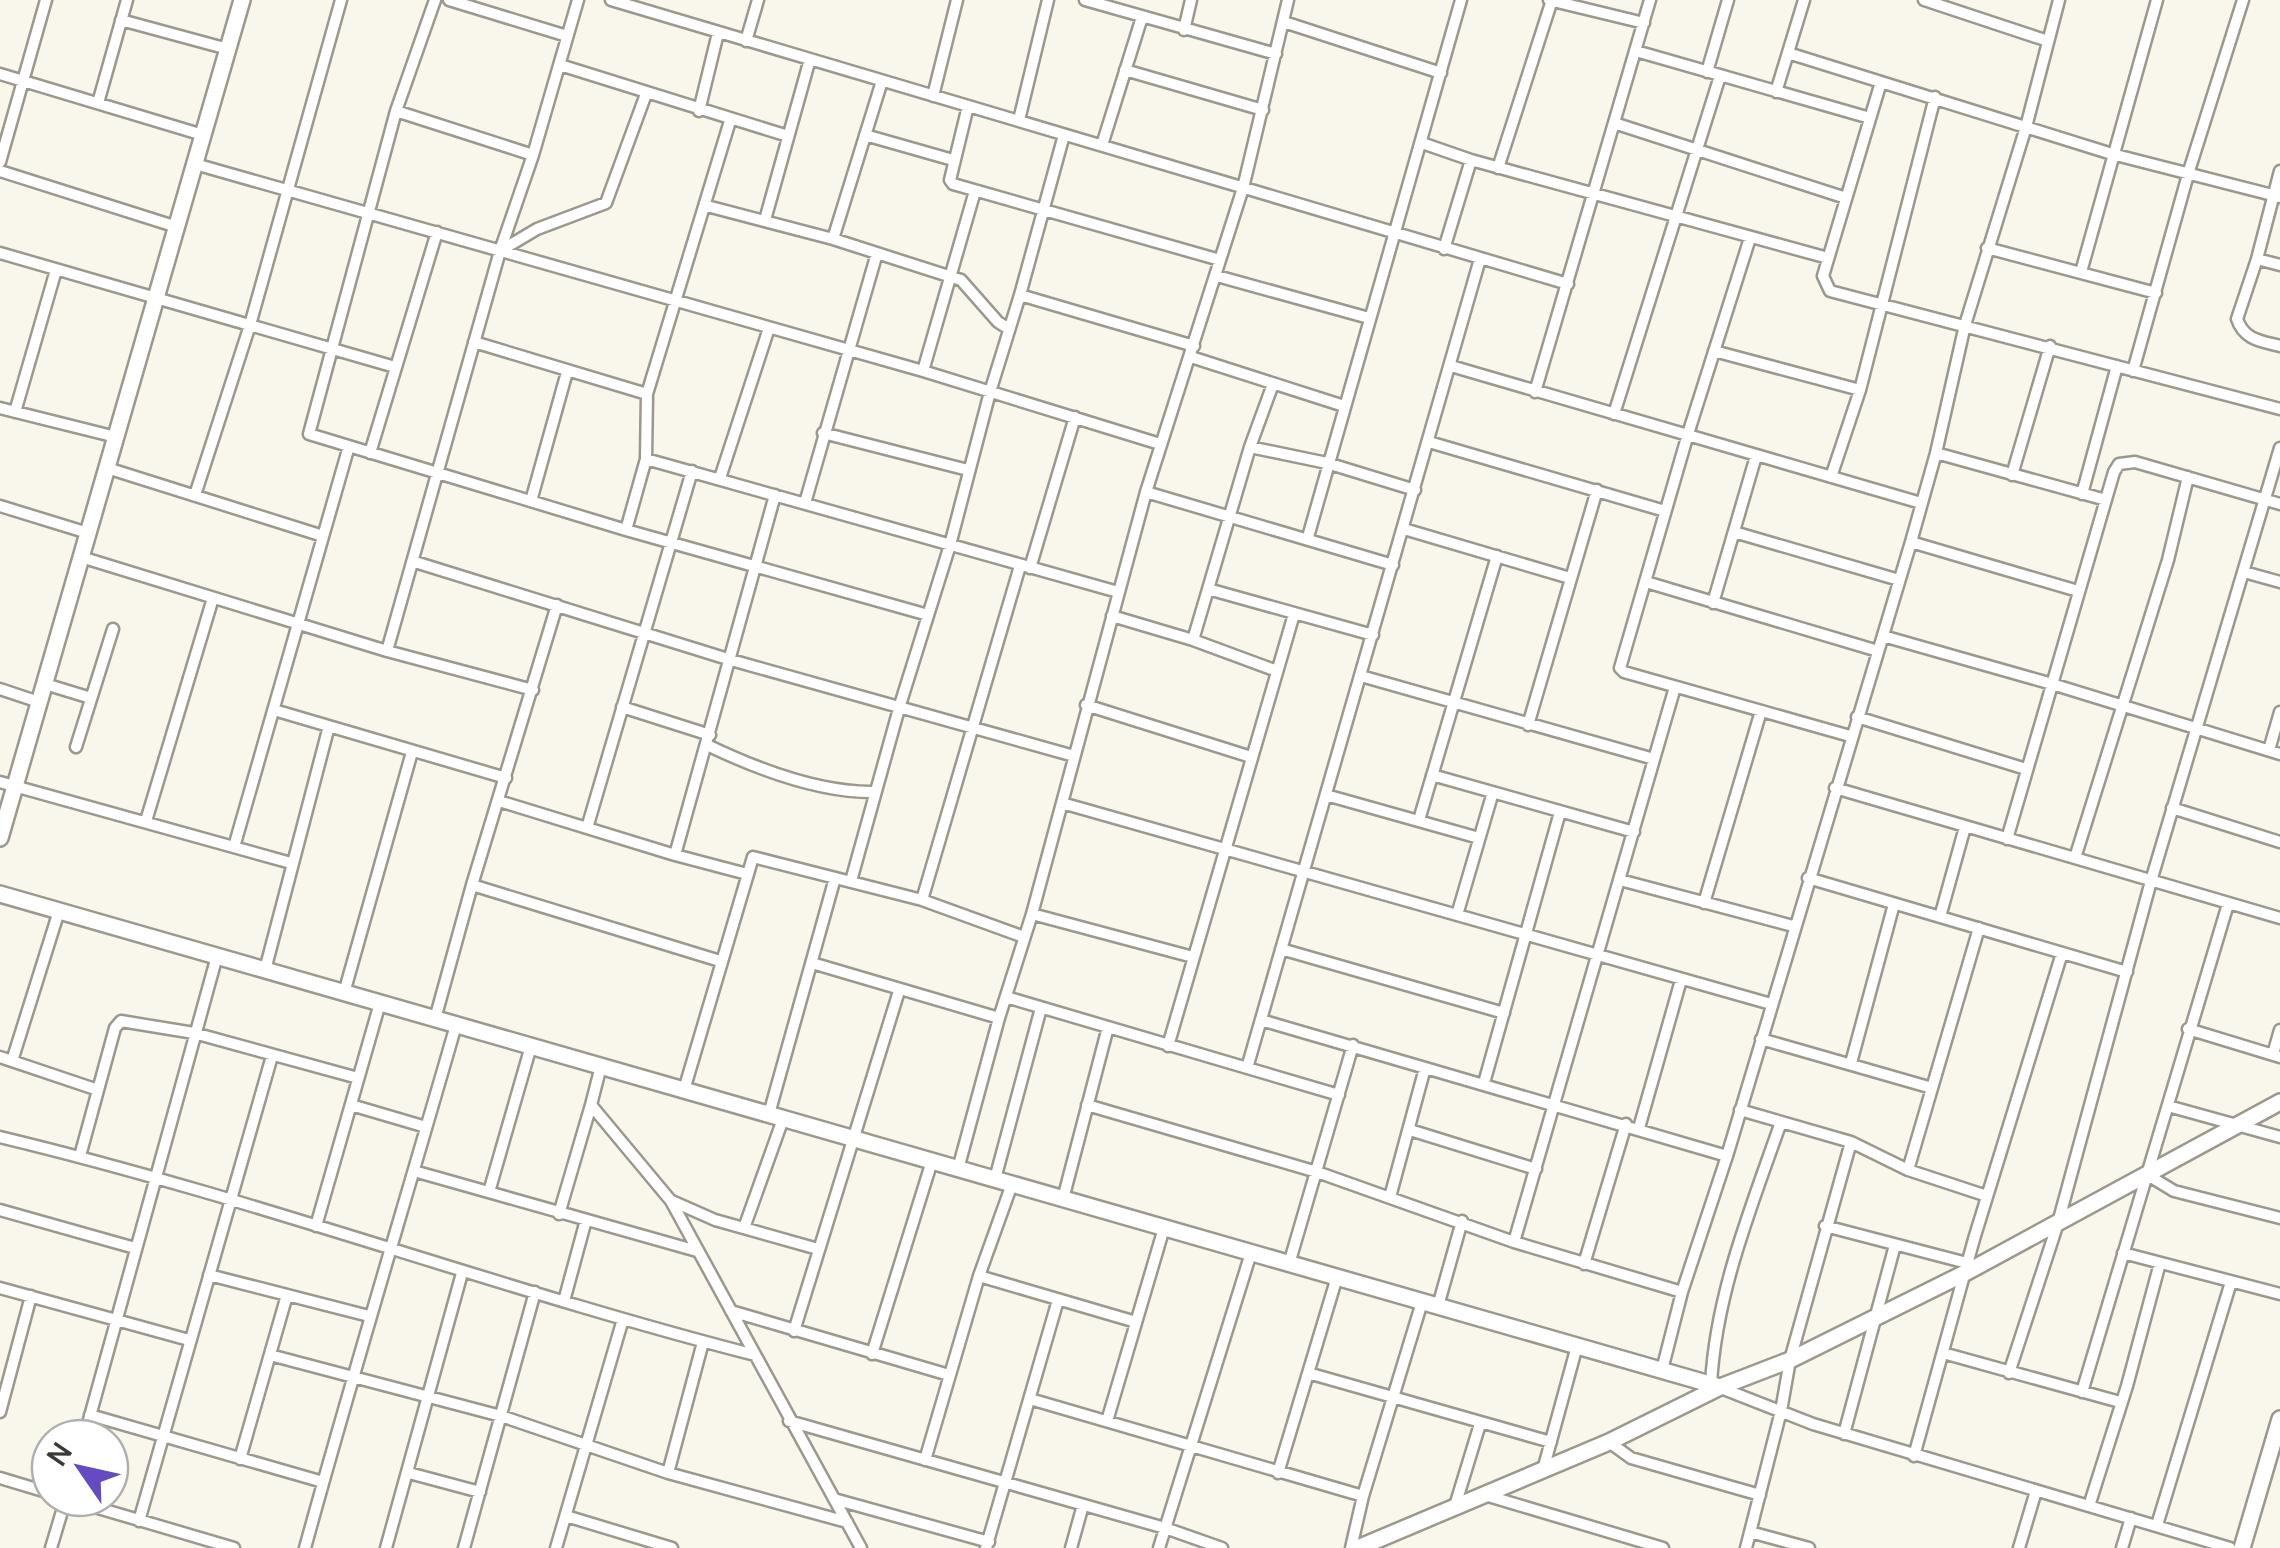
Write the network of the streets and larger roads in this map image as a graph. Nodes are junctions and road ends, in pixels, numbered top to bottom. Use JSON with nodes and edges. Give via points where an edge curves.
{"nodes":[{"id":1,"x":46,"y":0,"type":"edge"},
{"id":2,"x":127,"y":0,"type":"edge"},
{"id":3,"x":242,"y":0,"type":"edge"},
{"id":4,"x":340,"y":0,"type":"edge"},
{"id":5,"x":436,"y":0,"type":"edge"},
{"id":6,"x":449,"y":0,"type":"edge"},
{"id":7,"x":578,"y":0,"type":"edge"},
{"id":8,"x":611,"y":0,"type":"edge"},
{"id":9,"x":664,"y":0,"type":"edge"},
{"id":10,"x":758,"y":0,"type":"edge"},
{"id":11,"x":940,"y":0,"type":"edge"},
{"id":12,"x":1048,"y":0,"type":"edge"},
{"id":13,"x":1085,"y":0,"type":"edge"},
{"id":14,"x":1191,"y":0,"type":"edge"},
{"id":15,"x":1288,"y":0,"type":"edge"},
{"id":16,"x":1462,"y":0,"type":"edge"},
{"id":17,"x":1550,"y":0,"type":"edge"},
{"id":18,"x":1650,"y":0,"type":"edge"},
{"id":19,"x":1728,"y":0,"type":"edge"},
{"id":20,"x":1804,"y":0,"type":"edge"},
{"id":21,"x":1924,"y":0,"type":"edge"},
{"id":22,"x":2060,"y":0,"type":"edge"},
{"id":23,"x":2157,"y":0,"type":"edge"},
{"id":24,"x":2242,"y":0,"type":"edge"},
{"id":25,"x":956,"y":2,"type":"edge"},
{"id":26,"x":481,"y":5,"type":"edge"},
{"id":27,"x":660,"y":14,"type":"junction"},
{"id":28,"x":1142,"y":16,"type":"junction"},
{"id":29,"x":121,"y":20,"type":"junction"},
{"id":30,"x":1284,"y":22,"type":"junction"},
{"id":31,"x":1644,"y":23,"type":"junction"},
{"id":32,"x":1184,"y":30,"type":"junction"},
{"id":33,"x":718,"y":33,"type":"junction"},
{"id":34,"x":567,"y":36,"type":"junction"},
{"id":35,"x":2048,"y":41,"type":"junction"},
{"id":36,"x":746,"y":42,"type":"junction"},
{"id":37,"x":228,"y":49,"type":"junction"},
{"id":38,"x":1636,"y":51,"type":"junction"},
{"id":39,"x":1276,"y":54,"type":"junction"},
{"id":40,"x":1788,"y":54,"type":"junction"},
{"id":41,"x":810,"y":59,"type":"junction"},
{"id":42,"x":560,"y":66,"type":"junction"},
{"id":43,"x":1125,"y":70,"type":"junction"},
{"id":44,"x":1707,"y":72,"type":"junction"},
{"id":45,"x":1441,"y":73,"type":"junction"},
{"id":46,"x":0,"y":74,"type":"edge"},
{"id":47,"x":1720,"y":76,"type":"junction"},
{"id":48,"x":22,"y":80,"type":"junction"},
{"id":49,"x":882,"y":80,"type":"junction"},
{"id":50,"x":1881,"y":82,"type":"junction"},
{"id":51,"x":1776,"y":92,"type":"junction"},
{"id":52,"x":646,"y":94,"type":"junction"},
{"id":53,"x":933,"y":96,"type":"junction"},
{"id":54,"x":1935,"y":97,"type":"junction"},
{"id":55,"x":98,"y":103,"type":"junction"},
{"id":56,"x":968,"y":106,"type":"junction"},
{"id":57,"x":1263,"y":110,"type":"junction"},
{"id":58,"x":396,"y":111,"type":"junction"},
{"id":59,"x":699,"y":111,"type":"junction"},
{"id":60,"x":1870,"y":118,"type":"junction"},
{"id":61,"x":1019,"y":120,"type":"junction"},
{"id":62,"x":730,"y":121,"type":"junction"},
{"id":63,"x":1614,"y":123,"type":"junction"},
{"id":64,"x":2026,"y":127,"type":"junction"},
{"id":65,"x":203,"y":135,"type":"junction"},
{"id":66,"x":865,"y":135,"type":"junction"},
{"id":67,"x":1064,"y":135,"type":"junction"},
{"id":68,"x":788,"y":136,"type":"junction"},
{"id":69,"x":1422,"y":144,"type":"junction"},
{"id":70,"x":1102,"y":146,"type":"junction"},
{"id":71,"x":1700,"y":148,"type":"junction"},
{"id":72,"x":2112,"y":154,"type":"junction"},
{"id":73,"x":533,"y":155,"type":"junction"},
{"id":74,"x":953,"y":160,"type":"junction"},
{"id":75,"x":1470,"y":160,"type":"junction"},
{"id":76,"x":0,"y":162,"type":"edge"},
{"id":77,"x":195,"y":164,"type":"junction"},
{"id":78,"x":1498,"y":168,"type":"junction"},
{"id":79,"x":0,"y":171,"type":"edge"},
{"id":80,"x":2188,"y":171,"type":"junction"},
{"id":81,"x":2280,"y":171,"type":"edge"},
{"id":82,"x":1243,"y":188,"type":"junction"},
{"id":83,"x":289,"y":190,"type":"junction"},
{"id":84,"x":975,"y":191,"type":"junction"},
{"id":85,"x":1592,"y":194,"type":"junction"},
{"id":86,"x":2276,"y":196,"type":"edge"},
{"id":87,"x":1846,"y":198,"type":"junction"},
{"id":88,"x":707,"y":206,"type":"junction"},
{"id":89,"x":1044,"y":209,"type":"junction"},
{"id":90,"x":368,"y":212,"type":"junction"},
{"id":91,"x":1677,"y":217,"type":"junction"},
{"id":92,"x":765,"y":220,"type":"junction"},
{"id":93,"x":177,"y":226,"type":"junction"},
{"id":94,"x":437,"y":232,"type":"junction"},
{"id":95,"x":1394,"y":233,"type":"junction"},
{"id":96,"x":1750,"y":238,"type":"junction"},
{"id":97,"x":833,"y":239,"type":"junction"},
{"id":98,"x":1988,"y":248,"type":"junction"},
{"id":99,"x":1444,"y":249,"type":"junction"},
{"id":100,"x":500,"y":250,"type":"junction"},
{"id":101,"x":0,"y":253,"type":"edge"},
{"id":102,"x":877,"y":253,"type":"junction"},
{"id":103,"x":1828,"y":258,"type":"junction"},
{"id":104,"x":1480,"y":259,"type":"junction"},
{"id":105,"x":2257,"y":259,"type":"junction"},
{"id":106,"x":1220,"y":260,"type":"junction"},
{"id":107,"x":2280,"y":265,"type":"edge"},
{"id":108,"x":56,"y":270,"type":"junction"},
{"id":109,"x":2081,"y":272,"type":"junction"},
{"id":110,"x":1216,"y":276,"type":"junction"},
{"id":111,"x":952,"y":277,"type":"junction"},
{"id":112,"x":1568,"y":284,"type":"junction"},
{"id":113,"x":2156,"y":293,"type":"junction"},
{"id":114,"x":1020,"y":294,"type":"junction"},
{"id":115,"x":156,"y":298,"type":"junction"},
{"id":116,"x":676,"y":301,"type":"junction"},
{"id":117,"x":1882,"y":304,"type":"junction"},
{"id":118,"x":1370,"y":318,"type":"junction"},
{"id":119,"x":250,"y":325,"type":"junction"},
{"id":120,"x":1966,"y":325,"type":"junction"},
{"id":121,"x":769,"y":328,"type":"junction"},
{"id":122,"x":1009,"y":330,"type":"junction"},
{"id":123,"x":474,"y":342,"type":"junction"},
{"id":124,"x":2050,"y":346,"type":"junction"},
{"id":125,"x":2280,"y":346,"type":"edge"},
{"id":126,"x":332,"y":348,"type":"junction"},
{"id":127,"x":1714,"y":350,"type":"junction"},
{"id":128,"x":1192,"y":352,"type":"junction"},
{"id":129,"x":849,"y":353,"type":"junction"},
{"id":130,"x":1451,"y":366,"type":"junction"},
{"id":131,"x":2117,"y":366,"type":"junction"},
{"id":132,"x":395,"y":367,"type":"junction"},
{"id":133,"x":2133,"y":370,"type":"junction"},
{"id":134,"x":568,"y":372,"type":"junction"},
{"id":135,"x":923,"y":372,"type":"junction"},
{"id":136,"x":1273,"y":384,"type":"junction"},
{"id":137,"x":1860,"y":390,"type":"junction"},
{"id":138,"x":990,"y":392,"type":"junction"},
{"id":139,"x":1535,"y":392,"type":"junction"},
{"id":140,"x":647,"y":394,"type":"junction"},
{"id":141,"x":1344,"y":406,"type":"junction"},
{"id":142,"x":0,"y":408,"type":"edge"},
{"id":143,"x":2280,"y":408,"type":"edge"},
{"id":144,"x":15,"y":412,"type":"junction"},
{"id":145,"x":1614,"y":414,"type":"junction"},
{"id":146,"x":1074,"y":418,"type":"junction"},
{"id":147,"x":823,"y":433,"type":"junction"},
{"id":148,"x":1688,"y":434,"type":"junction"},
{"id":149,"x":116,"y":437,"type":"junction"},
{"id":150,"x":1429,"y":442,"type":"junction"},
{"id":151,"x":1160,"y":444,"type":"junction"},
{"id":152,"x":349,"y":446,"type":"junction"},
{"id":153,"x":1250,"y":447,"type":"junction"},
{"id":154,"x":2280,"y":448,"type":"edge"},
{"id":155,"x":370,"y":453,"type":"junction"},
{"id":156,"x":1936,"y":454,"type":"junction"},
{"id":157,"x":1756,"y":456,"type":"junction"},
{"id":158,"x":646,"y":459,"type":"junction"},
{"id":159,"x":1327,"y":463,"type":"junction"},
{"id":160,"x":107,"y":468,"type":"junction"},
{"id":161,"x":968,"y":470,"type":"junction"},
{"id":162,"x":436,"y":472,"type":"junction"},
{"id":163,"x":692,"y":472,"type":"junction"},
{"id":164,"x":2012,"y":476,"type":"junction"},
{"id":165,"x":1831,"y":477,"type":"junction"},
{"id":166,"x":2188,"y":477,"type":"junction"},
{"id":167,"x":720,"y":478,"type":"junction"},
{"id":168,"x":1415,"y":490,"type":"junction"},
{"id":169,"x":1596,"y":490,"type":"junction"},
{"id":170,"x":1146,"y":492,"type":"junction"},
{"id":171,"x":2082,"y":494,"type":"junction"},
{"id":172,"x":194,"y":495,"type":"junction"},
{"id":173,"x":774,"y":495,"type":"junction"},
{"id":174,"x":2266,"y":499,"type":"junction"},
{"id":175,"x":2106,"y":500,"type":"junction"},
{"id":176,"x":531,"y":501,"type":"junction"},
{"id":177,"x":805,"y":502,"type":"junction"},
{"id":178,"x":1921,"y":503,"type":"junction"},
{"id":179,"x":2280,"y":504,"type":"edge"},
{"id":180,"x":0,"y":506,"type":"edge"},
{"id":181,"x":1665,"y":511,"type":"junction"},
{"id":182,"x":1231,"y":518,"type":"junction"},
{"id":183,"x":1404,"y":529,"type":"junction"},
{"id":184,"x":626,"y":530,"type":"junction"},
{"id":185,"x":1734,"y":532,"type":"junction"},
{"id":186,"x":88,"y":533,"type":"junction"},
{"id":187,"x":323,"y":536,"type":"junction"},
{"id":188,"x":1308,"y":537,"type":"junction"},
{"id":189,"x":670,"y":542,"type":"junction"},
{"id":190,"x":1911,"y":542,"type":"junction"},
{"id":191,"x":950,"y":545,"type":"junction"},
{"id":192,"x":1497,"y":556,"type":"junction"},
{"id":193,"x":81,"y":558,"type":"junction"},
{"id":194,"x":415,"y":562,"type":"junction"},
{"id":195,"x":1394,"y":565,"type":"junction"},
{"id":196,"x":757,"y":566,"type":"junction"},
{"id":197,"x":1025,"y":567,"type":"junction"},
{"id":198,"x":2244,"y":572,"type":"junction"},
{"id":199,"x":1570,"y":578,"type":"junction"},
{"id":200,"x":1899,"y":580,"type":"junction"},
{"id":201,"x":1646,"y":582,"type":"junction"},
{"id":202,"x":2280,"y":582,"type":"edge"},
{"id":203,"x":1208,"y":589,"type":"junction"},
{"id":204,"x":2078,"y":591,"type":"junction"},
{"id":205,"x":1118,"y":592,"type":"junction"},
{"id":206,"x":213,"y":598,"type":"junction"},
{"id":207,"x":1713,"y":603,"type":"junction"},
{"id":208,"x":557,"y":605,"type":"junction"},
{"id":209,"x":1294,"y":614,"type":"junction"},
{"id":210,"x":928,"y":615,"type":"junction"},
{"id":211,"x":1112,"y":616,"type":"junction"},
{"id":212,"x":300,"y":623,"type":"junction"},
{"id":213,"x":113,"y":629,"type":"dead end"},
{"id":214,"x":644,"y":632,"type":"junction"},
{"id":215,"x":1373,"y":635,"type":"junction"},
{"id":216,"x":1882,"y":636,"type":"junction"},
{"id":217,"x":1193,"y":640,"type":"junction"},
{"id":218,"x":387,"y":651,"type":"junction"},
{"id":219,"x":1878,"y":651,"type":"junction"},
{"id":220,"x":731,"y":660,"type":"junction"},
{"id":221,"x":1276,"y":671,"type":"junction"},
{"id":222,"x":1361,"y":676,"type":"junction"},
{"id":223,"x":45,"y":684,"type":"junction"},
{"id":224,"x":2052,"y":684,"type":"junction"},
{"id":225,"x":1675,"y":686,"type":"junction"},
{"id":226,"x":0,"y":690,"type":"edge"},
{"id":227,"x":532,"y":690,"type":"junction"},
{"id":228,"x":91,"y":698,"type":"junction"},
{"id":229,"x":39,"y":702,"type":"junction"},
{"id":230,"x":1452,"y":703,"type":"junction"},
{"id":231,"x":900,"y":705,"type":"junction"},
{"id":232,"x":1086,"y":705,"type":"junction"},
{"id":233,"x":2121,"y":706,"type":"junction"},
{"id":234,"x":622,"y":707,"type":"junction"},
{"id":235,"x":274,"y":710,"type":"junction"},
{"id":236,"x":1761,"y":711,"type":"junction"},
{"id":237,"x":2280,"y":712,"type":"edge"},
{"id":238,"x":1856,"y":717,"type":"junction"},
{"id":239,"x":1528,"y":725,"type":"junction"},
{"id":240,"x":329,"y":726,"type":"junction"},
{"id":241,"x":973,"y":727,"type":"junction"},
{"id":242,"x":2196,"y":730,"type":"junction"},
{"id":243,"x":1850,"y":736,"type":"junction"},
{"id":244,"x":708,"y":740,"type":"junction"},
{"id":245,"x":76,"y":747,"type":"dead end"},
{"id":246,"x":412,"y":752,"type":"junction"},
{"id":247,"x":2274,"y":752,"type":"edge"},
{"id":248,"x":1074,"y":756,"type":"junction"},
{"id":249,"x":1251,"y":757,"type":"junction"},
{"id":250,"x":1654,"y":759,"type":"junction"},
{"id":251,"x":2026,"y":769,"type":"junction"},
{"id":252,"x":1432,"y":775,"type":"junction"},
{"id":253,"x":506,"y":778,"type":"junction"},
{"id":254,"x":8,"y":784,"type":"edge"},
{"id":255,"x":1835,"y":788,"type":"junction"},
{"id":256,"x":875,"y":792,"type":"junction"},
{"id":257,"x":1493,"y":792,"type":"junction"},
{"id":258,"x":1326,"y":795,"type":"junction"},
{"id":259,"x":498,"y":801,"type":"junction"},
{"id":260,"x":1062,"y":803,"type":"junction"},
{"id":261,"x":2172,"y":808,"type":"junction"},
{"id":262,"x":1560,"y":812,"type":"junction"},
{"id":263,"x":1419,"y":820,"type":"junction"},
{"id":264,"x":146,"y":821,"type":"junction"},
{"id":265,"x":1965,"y":827,"type":"junction"},
{"id":266,"x":587,"y":828,"type":"junction"},
{"id":267,"x":1634,"y":832,"type":"junction"},
{"id":268,"x":0,"y":838,"type":"edge"},
{"id":269,"x":1479,"y":838,"type":"junction"},
{"id":270,"x":2007,"y":839,"type":"junction"},
{"id":271,"x":2280,"y":842,"type":"edge"},
{"id":272,"x":234,"y":847,"type":"junction"},
{"id":273,"x":1223,"y":849,"type":"junction"},
{"id":274,"x":675,"y":855,"type":"junction"},
{"id":275,"x":2076,"y":858,"type":"junction"},
{"id":276,"x":291,"y":862,"type":"junction"},
{"id":277,"x":1304,"y":873,"type":"junction"},
{"id":278,"x":747,"y":874,"type":"junction"},
{"id":279,"x":835,"y":878,"type":"junction"},
{"id":280,"x":1808,"y":878,"type":"junction"},
{"id":281,"x":1620,"y":880,"type":"junction"},
{"id":282,"x":851,"y":881,"type":"junction"},
{"id":283,"x":2151,"y":881,"type":"junction"},
{"id":284,"x":472,"y":885,"type":"junction"},
{"id":285,"x":0,"y":894,"type":"edge"},
{"id":286,"x":922,"y":900,"type":"junction"},
{"id":287,"x":1704,"y":903,"type":"junction"},
{"id":288,"x":1894,"y":904,"type":"junction"},
{"id":289,"x":2228,"y":904,"type":"junction"},
{"id":290,"x":58,"y":910,"type":"junction"},
{"id":291,"x":1032,"y":914,"type":"junction"},
{"id":292,"x":1457,"y":916,"type":"junction"},
{"id":293,"x":1940,"y":917,"type":"junction"},
{"id":294,"x":2280,"y":918,"type":"edge"},
{"id":295,"x":1793,"y":926,"type":"junction"},
{"id":296,"x":1978,"y":928,"type":"junction"},
{"id":297,"x":1526,"y":935,"type":"junction"},
{"id":298,"x":1024,"y":937,"type":"junction"},
{"id":299,"x":1281,"y":949,"type":"junction"},
{"id":300,"x":2062,"y":954,"type":"junction"},
{"id":301,"x":217,"y":956,"type":"junction"},
{"id":302,"x":1597,"y":956,"type":"junction"},
{"id":303,"x":1194,"y":957,"type":"junction"},
{"id":304,"x":720,"y":961,"type":"junction"},
{"id":305,"x":812,"y":964,"type":"junction"},
{"id":306,"x":266,"y":970,"type":"junction"},
{"id":307,"x":2127,"y":972,"type":"junction"},
{"id":308,"x":1681,"y":980,"type":"junction"},
{"id":309,"x":899,"y":991,"type":"junction"},
{"id":310,"x":344,"y":992,"type":"junction"},
{"id":311,"x":1006,"y":997,"type":"junction"},
{"id":312,"x":380,"y":1003,"type":"junction"},
{"id":313,"x":1771,"y":1004,"type":"junction"},
{"id":314,"x":1041,"y":1008,"type":"junction"},
{"id":315,"x":1504,"y":1013,"type":"junction"},
{"id":316,"x":999,"y":1018,"type":"junction"},
{"id":317,"x":435,"y":1019,"type":"junction"},
{"id":318,"x":1261,"y":1020,"type":"junction"},
{"id":319,"x":456,"y":1024,"type":"junction"},
{"id":320,"x":1108,"y":1027,"type":"junction"},
{"id":321,"x":2188,"y":1029,"type":"junction"},
{"id":322,"x":2280,"y":1030,"type":"edge"},
{"id":323,"x":194,"y":1033,"type":"junction"},
{"id":324,"x":1761,"y":1039,"type":"junction"},
{"id":325,"x":531,"y":1046,"type":"junction"},
{"id":326,"x":1168,"y":1046,"type":"junction"},
{"id":327,"x":1353,"y":1046,"type":"junction"},
{"id":328,"x":2276,"y":1055,"type":"edge"},
{"id":329,"x":272,"y":1056,"type":"junction"},
{"id":330,"x":6,"y":1059,"type":"edge"},
{"id":331,"x":1852,"y":1064,"type":"junction"},
{"id":332,"x":601,"y":1066,"type":"junction"},
{"id":333,"x":1247,"y":1068,"type":"junction"},
{"id":334,"x":1426,"y":1068,"type":"junction"},
{"id":335,"x":358,"y":1078,"type":"junction"},
{"id":336,"x":1484,"y":1084,"type":"junction"},
{"id":337,"x":1932,"y":1088,"type":"junction"},
{"id":338,"x":98,"y":1090,"type":"junction"},
{"id":339,"x":684,"y":1090,"type":"junction"},
{"id":340,"x":1339,"y":1096,"type":"junction"},
{"id":341,"x":2280,"y":1102,"type":"edge"},
{"id":342,"x":1554,"y":1103,"type":"junction"},
{"id":343,"x":591,"y":1105,"type":"junction"},
{"id":344,"x":1087,"y":1105,"type":"junction"},
{"id":345,"x":351,"y":1106,"type":"junction"},
{"id":346,"x":2168,"y":1106,"type":"junction"},
{"id":347,"x":1740,"y":1110,"type":"junction"},
{"id":348,"x":776,"y":1116,"type":"junction"},
{"id":349,"x":1781,"y":1122,"type":"junction"},
{"id":350,"x":1626,"y":1124,"type":"junction"},
{"id":351,"x":2239,"y":1126,"type":"junction"},
{"id":352,"x":426,"y":1127,"type":"junction"},
{"id":353,"x":1639,"y":1128,"type":"junction"},
{"id":354,"x":1410,"y":1130,"type":"junction"},
{"id":355,"x":0,"y":1136,"type":"edge"},
{"id":356,"x":2280,"y":1137,"type":"edge"},
{"id":357,"x":853,"y":1138,"type":"junction"},
{"id":358,"x":1850,"y":1142,"type":"junction"},
{"id":359,"x":80,"y":1156,"type":"junction"},
{"id":360,"x":1727,"y":1156,"type":"junction"},
{"id":361,"x":932,"y":1161,"type":"junction"},
{"id":362,"x":958,"y":1169,"type":"junction"},
{"id":363,"x":1536,"y":1169,"type":"junction"},
{"id":364,"x":1908,"y":1170,"type":"junction"},
{"id":365,"x":414,"y":1171,"type":"junction"},
{"id":366,"x":1316,"y":1172,"type":"junction"},
{"id":367,"x":2146,"y":1174,"type":"junction"},
{"id":368,"x":156,"y":1178,"type":"junction"},
{"id":369,"x":1003,"y":1182,"type":"junction"},
{"id":370,"x":489,"y":1192,"type":"junction"},
{"id":371,"x":1987,"y":1196,"type":"junction"},
{"id":372,"x":1390,"y":1197,"type":"junction"},
{"id":373,"x":1063,"y":1199,"type":"junction"},
{"id":374,"x":228,"y":1201,"type":"junction"},
{"id":375,"x":671,"y":1201,"type":"junction"},
{"id":376,"x":0,"y":1210,"type":"edge"},
{"id":377,"x":559,"y":1214,"type":"junction"},
{"id":378,"x":2280,"y":1218,"type":"edge"},
{"id":379,"x":586,"y":1220,"type":"junction"},
{"id":380,"x":1462,"y":1221,"type":"junction"},
{"id":381,"x":2058,"y":1223,"type":"junction"},
{"id":382,"x":316,"y":1226,"type":"junction"},
{"id":383,"x":1826,"y":1226,"type":"junction"},
{"id":384,"x":744,"y":1228,"type":"junction"},
{"id":385,"x":1164,"y":1228,"type":"junction"},
{"id":386,"x":1514,"y":1242,"type":"junction"},
{"id":387,"x":1895,"y":1245,"type":"junction"},
{"id":388,"x":136,"y":1248,"type":"junction"},
{"id":389,"x":818,"y":1249,"type":"junction"},
{"id":390,"x":391,"y":1250,"type":"junction"},
{"id":391,"x":697,"y":1252,"type":"junction"},
{"id":392,"x":1252,"y":1253,"type":"junction"},
{"id":393,"x":2123,"y":1254,"type":"junction"},
{"id":394,"x":2160,"y":1263,"type":"junction"},
{"id":395,"x":1289,"y":1264,"type":"junction"},
{"id":396,"x":1584,"y":1264,"type":"junction"},
{"id":397,"x":1966,"y":1268,"type":"junction"},
{"id":398,"x":462,"y":1273,"type":"junction"},
{"id":399,"x":209,"y":1275,"type":"junction"},
{"id":400,"x":979,"y":1276,"type":"junction"},
{"id":401,"x":1337,"y":1278,"type":"junction"},
{"id":402,"x":2232,"y":1282,"type":"junction"},
{"id":403,"x":0,"y":1288,"type":"edge"},
{"id":404,"x":535,"y":1292,"type":"junction"},
{"id":405,"x":1682,"y":1292,"type":"junction"},
{"id":406,"x":2280,"y":1294,"type":"edge"},
{"id":407,"x":287,"y":1295,"type":"junction"},
{"id":408,"x":31,"y":1296,"type":"junction"},
{"id":409,"x":1058,"y":1300,"type":"junction"},
{"id":410,"x":564,"y":1301,"type":"junction"},
{"id":411,"x":1430,"y":1304,"type":"junction"},
{"id":412,"x":731,"y":1311,"type":"junction"},
{"id":413,"x":368,"y":1316,"type":"junction"},
{"id":414,"x":116,"y":1318,"type":"junction"},
{"id":415,"x":624,"y":1318,"type":"junction"},
{"id":416,"x":1874,"y":1318,"type":"junction"},
{"id":417,"x":1136,"y":1322,"type":"junction"},
{"id":418,"x":794,"y":1330,"type":"junction"},
{"id":419,"x":189,"y":1340,"type":"junction"},
{"id":420,"x":702,"y":1342,"type":"junction"},
{"id":421,"x":1577,"y":1346,"type":"junction"},
{"id":422,"x":872,"y":1354,"type":"junction"},
{"id":423,"x":1944,"y":1354,"type":"junction"},
{"id":424,"x":270,"y":1355,"type":"junction"},
{"id":425,"x":755,"y":1356,"type":"junction"},
{"id":426,"x":1790,"y":1360,"type":"junction"},
{"id":427,"x":1662,"y":1370,"type":"junction"},
{"id":428,"x":1308,"y":1373,"type":"junction"},
{"id":429,"x":2009,"y":1373,"type":"junction"},
{"id":430,"x":949,"y":1375,"type":"junction"},
{"id":431,"x":352,"y":1376,"type":"junction"},
{"id":432,"x":1715,"y":1386,"type":"junction"},
{"id":433,"x":2082,"y":1392,"type":"junction"},
{"id":434,"x":1392,"y":1397,"type":"junction"},
{"id":435,"x":429,"y":1398,"type":"junction"},
{"id":436,"x":1030,"y":1399,"type":"junction"},
{"id":437,"x":2120,"y":1402,"type":"junction"},
{"id":438,"x":1781,"y":1410,"type":"junction"},
{"id":439,"x":0,"y":1412,"type":"edge"},
{"id":440,"x":90,"y":1415,"type":"junction"},
{"id":441,"x":501,"y":1416,"type":"junction"},
{"id":442,"x":89,"y":1418,"type":"edge"},
{"id":443,"x":2280,"y":1419,"type":"edge"},
{"id":444,"x":789,"y":1421,"type":"junction"},
{"id":445,"x":1107,"y":1421,"type":"junction"},
{"id":446,"x":1480,"y":1424,"type":"junction"},
{"id":447,"x":162,"y":1434,"type":"junction"},
{"id":448,"x":1844,"y":1434,"type":"junction"},
{"id":449,"x":1551,"y":1442,"type":"junction"},
{"id":450,"x":1608,"y":1442,"type":"junction"},
{"id":451,"x":586,"y":1446,"type":"junction"},
{"id":452,"x":1188,"y":1446,"type":"junction"},
{"id":453,"x":1914,"y":1456,"type":"junction"},
{"id":454,"x":240,"y":1458,"type":"junction"},
{"id":455,"x":925,"y":1460,"type":"junction"},
{"id":456,"x":1544,"y":1470,"type":"junction"},
{"id":457,"x":409,"y":1472,"type":"junction"},
{"id":458,"x":668,"y":1473,"type":"junction"},
{"id":459,"x":1278,"y":1473,"type":"junction"},
{"id":460,"x":0,"y":1478,"type":"edge"},
{"id":461,"x":323,"y":1482,"type":"junction"},
{"id":462,"x":1006,"y":1483,"type":"junction"},
{"id":463,"x":30,"y":1488,"type":"edge"},
{"id":464,"x":2036,"y":1490,"type":"junction"},
{"id":465,"x":480,"y":1492,"type":"junction"},
{"id":466,"x":1484,"y":1495,"type":"junction"},
{"id":467,"x":1760,"y":1495,"type":"junction"},
{"id":468,"x":1362,"y":1496,"type":"junction"},
{"id":469,"x":833,"y":1499,"type":"junction"},
{"id":470,"x":1083,"y":1505,"type":"junction"},
{"id":471,"x":1455,"y":1506,"type":"junction"},
{"id":472,"x":2089,"y":1506,"type":"junction"},
{"id":473,"x":566,"y":1516,"type":"junction"},
{"id":474,"x":130,"y":1517,"type":"edge"},
{"id":475,"x":60,"y":1518,"type":"edge"},
{"id":476,"x":2130,"y":1518,"type":"junction"},
{"id":477,"x":139,"y":1520,"type":"junction"},
{"id":478,"x":847,"y":1522,"type":"junction"},
{"id":479,"x":2157,"y":1525,"type":"junction"},
{"id":480,"x":1164,"y":1528,"type":"junction"},
{"id":481,"x":1750,"y":1532,"type":"junction"},
{"id":482,"x":1630,"y":1544,"type":"edge"},
{"id":483,"x":988,"y":1545,"type":"edge"},
{"id":484,"x":227,"y":1547,"type":"edge"},
{"id":485,"x":1361,"y":1547,"type":"edge"},
{"id":486,"x":51,"y":1548,"type":"edge"},
{"id":487,"x":305,"y":1548,"type":"edge"},
{"id":488,"x":386,"y":1548,"type":"edge"},
{"id":489,"x":464,"y":1548,"type":"edge"},
{"id":490,"x":556,"y":1548,"type":"edge"},
{"id":491,"x":672,"y":1548,"type":"edge"},
{"id":492,"x":861,"y":1548,"type":"edge"},
{"id":493,"x":1071,"y":1548,"type":"edge"},
{"id":494,"x":1159,"y":1548,"type":"edge"},
{"id":495,"x":1222,"y":1548,"type":"edge"},
{"id":496,"x":1663,"y":1548,"type":"edge"},
{"id":497,"x":1746,"y":1548,"type":"edge"},
{"id":498,"x":1809,"y":1548,"type":"edge"},
{"id":499,"x":2019,"y":1548,"type":"edge"},
{"id":500,"x":2122,"y":1548,"type":"edge"},
{"id":501,"x":2230,"y":1548,"type":"edge"},
{"id":502,"x":2242,"y":1548,"type":"edge"}],
"edges":[{"from":1,"to":48,"type":"street"},
{"from":2,"to":29,"type":"street"},
{"from":3,"to":37,"type":"street"},
{"from":4,"to":83,"type":"street"},
{"from":5,"to":58,"type":"street"},
{"from":6,"to":26,"type":"street"},
{"from":7,"to":34,"type":"street"},
{"from":8,"to":27,"type":"street"},
{"from":9,"to":27,"type":"street"},
{"from":10,"to":36,"type":"street"},
{"from":11,"to":25,"type":"street"},
{"from":12,"to":61,"type":"street"},
{"from":13,"to":28,"type":"street"},
{"from":14,"to":32,"type":"street"},
{"from":15,"to":30,"type":"street"},
{"from":16,"to":45,"type":"street"},
{"from":17,"to":31,"type":"street"},
{"from":17,"to":78,"type":"street"},
{"from":18,"to":31,"type":"street"},
{"from":19,"to":44,"type":"street"},
{"from":20,"to":40,"type":"street"},
{"from":21,"to":35,"type":"street"},
{"from":22,"to":35,"type":"street"},
{"from":23,"to":72,"type":"street"},
{"from":24,"to":80,"type":"street"},
{"from":25,"to":53,"type":"street"},
{"from":26,"to":34,"type":"street"},
{"from":27,"to":33,"type":"street"},
{"from":28,"to":32,"type":"street"},
{"from":28,"to":43,"type":"street"},
{"from":29,"to":37,"type":"street"},
{"from":29,"to":55,"type":"street"},
{"from":30,"to":39,"type":"street"},
{"from":30,"to":45,"type":"street"},
{"from":31,"to":38,"type":"street"},
{"from":32,"to":39,"type":"street"},
{"from":33,"to":36,"type":"street"},
{"from":33,"to":59,"type":"street"},
{"from":34,"to":42,"type":"street"},
{"from":35,"to":64,"type":"street"},
{"from":36,"to":41,"type":"street"},
{"from":37,"to":65,"type":"street"},
{"from":38,"to":44,"type":"street"},
{"from":38,"to":63,"type":"street"},
{"from":39,"to":57,"type":"street"},
{"from":40,"to":50,"type":"street"},
{"from":40,"to":51,"type":"street"},
{"from":41,"to":49,"type":"street"},
{"from":41,"to":68,"type":"street"},
{"from":42,"to":52,"type":"street"},
{"from":42,"to":73,"type":"street"},
{"from":43,"to":57,"type":"street"},
{"from":43,"to":70,"type":"street"},
{"from":44,"to":47,"type":"street"},
{"from":45,"to":69,"type":"street"},
{"from":46,"to":48,"type":"street"},
{"from":47,"to":51,"type":"street"},
{"from":47,"to":71,"type":"street"},
{"from":48,"to":55,"type":"street"},
{"from":48,"to":76,"type":"street"},
{"from":49,"to":53,"type":"street"},
{"from":49,"to":66,"type":"street"},
{"from":50,"to":54,"type":"street"},
{"from":50,"to":60,"type":"street"},
{"from":51,"to":60,"type":"street"},
{"from":52,"to":59,"type":"street"},
{"from":52,"to":100,"type":"street","via":[[606,203]]},
{"from":53,"to":56,"type":"street"},
{"from":54,"to":64,"type":"street"},
{"from":54,"to":117,"type":"street"},
{"from":55,"to":65,"type":"street"},
{"from":56,"to":61,"type":"street"},
{"from":56,"to":74,"type":"street"},
{"from":57,"to":82,"type":"street"},
{"from":58,"to":73,"type":"street"},
{"from":58,"to":90,"type":"street"},
{"from":59,"to":62,"type":"street"},
{"from":60,"to":87,"type":"street"},
{"from":61,"to":67,"type":"street"},
{"from":62,"to":68,"type":"street"},
{"from":62,"to":88,"type":"street"},
{"from":63,"to":71,"type":"street"},
{"from":63,"to":85,"type":"street"},
{"from":64,"to":72,"type":"street"},
{"from":64,"to":98,"type":"street"},
{"from":65,"to":77,"type":"street"},
{"from":66,"to":74,"type":"street"},
{"from":66,"to":97,"type":"street"},
{"from":67,"to":70,"type":"street"},
{"from":67,"to":89,"type":"street"},
{"from":68,"to":92,"type":"street"},
{"from":69,"to":75,"type":"street"},
{"from":69,"to":95,"type":"street"},
{"from":70,"to":82,"type":"street"},
{"from":71,"to":87,"type":"street"},
{"from":71,"to":91,"type":"street"},
{"from":72,"to":80,"type":"street"},
{"from":72,"to":109,"type":"street"},
{"from":73,"to":100,"type":"street"},
{"from":74,"to":84,"type":"street","via":[[950,180]]},
{"from":75,"to":78,"type":"street"},
{"from":75,"to":99,"type":"street"},
{"from":77,"to":83,"type":"street"},
{"from":77,"to":93,"type":"street"},
{"from":78,"to":85,"type":"street"},
{"from":79,"to":93,"type":"street"},
{"from":80,"to":86,"type":"street"},
{"from":80,"to":113,"type":"street"},
{"from":81,"to":86,"type":"street"},
{"from":82,"to":95,"type":"street"},
{"from":82,"to":106,"type":"street"},
{"from":83,"to":90,"type":"street"},
{"from":83,"to":119,"type":"street"},
{"from":84,"to":89,"type":"street"},
{"from":84,"to":111,"type":"street"},
{"from":85,"to":91,"type":"street"},
{"from":85,"to":112,"type":"street"},
{"from":86,"to":105,"type":"street"},
{"from":87,"to":103,"type":"street"},
{"from":88,"to":92,"type":"street"},
{"from":88,"to":116,"type":"street"},
{"from":89,"to":106,"type":"street"},
{"from":89,"to":114,"type":"street"},
{"from":90,"to":94,"type":"street"},
{"from":90,"to":126,"type":"street"},
{"from":91,"to":96,"type":"street"},
{"from":91,"to":145,"type":"street"},
{"from":92,"to":97,"type":"street"},
{"from":93,"to":115,"type":"street"},
{"from":94,"to":100,"type":"street"},
{"from":94,"to":132,"type":"street"},
{"from":95,"to":99,"type":"street"},
{"from":95,"to":118,"type":"street"},
{"from":96,"to":103,"type":"street"},
{"from":96,"to":127,"type":"street"},
{"from":97,"to":102,"type":"street"},
{"from":98,"to":109,"type":"street"},
{"from":98,"to":120,"type":"street"},
{"from":99,"to":104,"type":"street"},
{"from":100,"to":116,"type":"street"},
{"from":100,"to":123,"type":"street"},
{"from":101,"to":108,"type":"street"},
{"from":102,"to":111,"type":"street"},
{"from":102,"to":129,"type":"street"},
{"from":103,"to":117,"type":"street","via":[[1823,276],[1830,291]]},
{"from":104,"to":112,"type":"street"},
{"from":104,"to":130,"type":"street"},
{"from":105,"to":107,"type":"street"},
{"from":105,"to":125,"type":"street","via":[[2237,318],[2251,338]]},
{"from":106,"to":110,"type":"street"},
{"from":108,"to":115,"type":"street"},
{"from":108,"to":144,"type":"street"},
{"from":109,"to":113,"type":"street"},
{"from":110,"to":118,"type":"street"},
{"from":110,"to":128,"type":"street"},
{"from":111,"to":122,"type":"street","via":[[966,283]]},
{"from":111,"to":135,"type":"street"},
{"from":112,"to":139,"type":"street"},
{"from":113,"to":133,"type":"street"},
{"from":114,"to":122,"type":"street"},
{"from":114,"to":128,"type":"street"},
{"from":115,"to":119,"type":"street"},
{"from":115,"to":149,"type":"street"},
{"from":116,"to":121,"type":"street"},
{"from":116,"to":140,"type":"street"},
{"from":117,"to":120,"type":"street"},
{"from":117,"to":137,"type":"street"},
{"from":118,"to":141,"type":"street"},
{"from":119,"to":126,"type":"street"},
{"from":119,"to":172,"type":"street"},
{"from":120,"to":124,"type":"street"},
{"from":120,"to":156,"type":"street"},
{"from":121,"to":129,"type":"street"},
{"from":121,"to":167,"type":"street"},
{"from":122,"to":138,"type":"street"},
{"from":123,"to":134,"type":"street"},
{"from":123,"to":162,"type":"street"},
{"from":124,"to":131,"type":"street"},
{"from":124,"to":164,"type":"street"},
{"from":126,"to":132,"type":"street"},
{"from":126,"to":152,"type":"street","via":[[308,434]]},
{"from":127,"to":137,"type":"street"},
{"from":127,"to":148,"type":"street"},
{"from":128,"to":136,"type":"street"},
{"from":128,"to":151,"type":"street"},
{"from":129,"to":135,"type":"street"},
{"from":129,"to":147,"type":"street"},
{"from":130,"to":139,"type":"street"},
{"from":130,"to":150,"type":"street"},
{"from":131,"to":133,"type":"street"},
{"from":131,"to":171,"type":"street"},
{"from":132,"to":155,"type":"street"},
{"from":133,"to":143,"type":"street"},
{"from":134,"to":140,"type":"street"},
{"from":134,"to":176,"type":"street"},
{"from":135,"to":138,"type":"street"},
{"from":136,"to":141,"type":"street"},
{"from":136,"to":153,"type":"street"},
{"from":137,"to":165,"type":"street"},
{"from":138,"to":146,"type":"street"},
{"from":138,"to":161,"type":"street"},
{"from":139,"to":145,"type":"street"},
{"from":140,"to":158,"type":"street"},
{"from":141,"to":159,"type":"street"},
{"from":142,"to":144,"type":"street"},
{"from":144,"to":149,"type":"street"},
{"from":145,"to":148,"type":"street"},
{"from":146,"to":151,"type":"street"},
{"from":146,"to":197,"type":"street"},
{"from":147,"to":161,"type":"street"},
{"from":147,"to":177,"type":"street"},
{"from":148,"to":157,"type":"street"},
{"from":148,"to":181,"type":"street"},
{"from":149,"to":160,"type":"street"},
{"from":150,"to":168,"type":"street"},
{"from":150,"to":169,"type":"street"},
{"from":151,"to":170,"type":"street"},
{"from":152,"to":155,"type":"street"},
{"from":152,"to":187,"type":"street"},
{"from":153,"to":159,"type":"street"},
{"from":153,"to":182,"type":"street"},
{"from":154,"to":174,"type":"street"},
{"from":155,"to":162,"type":"street"},
{"from":156,"to":164,"type":"street"},
{"from":156,"to":178,"type":"street"},
{"from":157,"to":165,"type":"street"},
{"from":157,"to":185,"type":"street"},
{"from":158,"to":163,"type":"street"},
{"from":158,"to":184,"type":"street"},
{"from":159,"to":168,"type":"street"},
{"from":159,"to":188,"type":"street"},
{"from":160,"to":172,"type":"street"},
{"from":160,"to":186,"type":"street"},
{"from":161,"to":191,"type":"street"},
{"from":162,"to":176,"type":"street"},
{"from":162,"to":194,"type":"street"},
{"from":163,"to":167,"type":"street"},
{"from":163,"to":189,"type":"street"},
{"from":164,"to":171,"type":"street"},
{"from":165,"to":178,"type":"street"},
{"from":166,"to":174,"type":"street"},
{"from":166,"to":175,"type":"street","via":[[2127,461],[2114,472]]},
{"from":166,"to":233,"type":"street"},
{"from":167,"to":173,"type":"street"},
{"from":168,"to":183,"type":"street"},
{"from":169,"to":181,"type":"street"},
{"from":169,"to":199,"type":"street"},
{"from":170,"to":182,"type":"street"},
{"from":170,"to":205,"type":"street"},
{"from":171,"to":175,"type":"street"},
{"from":172,"to":187,"type":"street"},
{"from":173,"to":177,"type":"street"},
{"from":173,"to":196,"type":"street"},
{"from":174,"to":179,"type":"street"},
{"from":174,"to":198,"type":"street"},
{"from":175,"to":204,"type":"street"},
{"from":176,"to":184,"type":"street"},
{"from":177,"to":191,"type":"street"},
{"from":178,"to":190,"type":"street"},
{"from":180,"to":186,"type":"street"},
{"from":181,"to":201,"type":"street"},
{"from":182,"to":188,"type":"street"},
{"from":182,"to":203,"type":"street"},
{"from":183,"to":192,"type":"street"},
{"from":183,"to":195,"type":"street"},
{"from":184,"to":189,"type":"street"},
{"from":185,"to":200,"type":"street"},
{"from":185,"to":207,"type":"street"},
{"from":186,"to":193,"type":"street"},
{"from":187,"to":212,"type":"street"},
{"from":188,"to":195,"type":"street"},
{"from":189,"to":196,"type":"street"},
{"from":189,"to":214,"type":"street"},
{"from":190,"to":200,"type":"street"},
{"from":190,"to":204,"type":"street"},
{"from":191,"to":197,"type":"street"},
{"from":191,"to":210,"type":"street"},
{"from":192,"to":199,"type":"street"},
{"from":192,"to":230,"type":"street"},
{"from":193,"to":206,"type":"street"},
{"from":193,"to":223,"type":"street"},
{"from":194,"to":208,"type":"street"},
{"from":194,"to":218,"type":"street"},
{"from":195,"to":215,"type":"street"},
{"from":196,"to":210,"type":"street"},
{"from":196,"to":220,"type":"street"},
{"from":197,"to":205,"type":"street"},
{"from":197,"to":241,"type":"street"},
{"from":198,"to":202,"type":"street"},
{"from":198,"to":242,"type":"street"},
{"from":199,"to":239,"type":"street"},
{"from":200,"to":216,"type":"street"},
{"from":201,"to":207,"type":"street"},
{"from":201,"to":225,"type":"street","via":[[1620,668]]},
{"from":203,"to":209,"type":"street"},
{"from":203,"to":217,"type":"street"},
{"from":204,"to":224,"type":"street"},
{"from":205,"to":211,"type":"street"},
{"from":206,"to":212,"type":"street"},
{"from":206,"to":264,"type":"street"},
{"from":207,"to":219,"type":"street"},
{"from":208,"to":214,"type":"street"},
{"from":208,"to":227,"type":"street"},
{"from":209,"to":215,"type":"street"},
{"from":209,"to":221,"type":"street"},
{"from":210,"to":231,"type":"street"},
{"from":211,"to":217,"type":"street"},
{"from":211,"to":232,"type":"street"},
{"from":212,"to":218,"type":"street"},
{"from":212,"to":235,"type":"street"},
{"from":213,"to":228,"type":"street"},
{"from":214,"to":220,"type":"street"},
{"from":214,"to":234,"type":"street"},
{"from":215,"to":222,"type":"street"},
{"from":216,"to":219,"type":"street"},
{"from":216,"to":224,"type":"street"},
{"from":217,"to":221,"type":"street"},
{"from":218,"to":227,"type":"street"},
{"from":219,"to":238,"type":"street"},
{"from":220,"to":231,"type":"street"},
{"from":220,"to":244,"type":"street"},
{"from":221,"to":249,"type":"street"},
{"from":222,"to":230,"type":"street"},
{"from":222,"to":258,"type":"street"},
{"from":223,"to":228,"type":"street"},
{"from":223,"to":229,"type":"street"},
{"from":224,"to":233,"type":"street"},
{"from":224,"to":251,"type":"street"},
{"from":225,"to":236,"type":"street"},
{"from":225,"to":250,"type":"street"},
{"from":226,"to":229,"type":"street"},
{"from":227,"to":253,"type":"street"},
{"from":228,"to":245,"type":"street"},
{"from":229,"to":254,"type":"street"},
{"from":230,"to":239,"type":"street"},
{"from":230,"to":252,"type":"street"},
{"from":231,"to":241,"type":"street"},
{"from":231,"to":256,"type":"street"},
{"from":232,"to":248,"type":"street"},
{"from":232,"to":249,"type":"street"},
{"from":233,"to":242,"type":"street"},
{"from":233,"to":275,"type":"street"},
{"from":234,"to":244,"type":"street"},
{"from":234,"to":266,"type":"street"},
{"from":235,"to":240,"type":"street"},
{"from":235,"to":272,"type":"street"},
{"from":236,"to":243,"type":"street"},
{"from":236,"to":287,"type":"street"},
{"from":237,"to":247,"type":"street"},
{"from":238,"to":243,"type":"street"},
{"from":238,"to":251,"type":"street"},
{"from":239,"to":250,"type":"street"},
{"from":240,"to":246,"type":"street"},
{"from":240,"to":276,"type":"street"},
{"from":241,"to":248,"type":"street"},
{"from":241,"to":286,"type":"street"},
{"from":242,"to":247,"type":"street"},
{"from":242,"to":261,"type":"street"},
{"from":243,"to":255,"type":"street"},
{"from":244,"to":256,"type":"street","via":[[800,778]]},
{"from":244,"to":274,"type":"street"},
{"from":246,"to":253,"type":"street"},
{"from":246,"to":310,"type":"street"},
{"from":248,"to":260,"type":"street"},
{"from":249,"to":273,"type":"street"},
{"from":250,"to":267,"type":"street"},
{"from":251,"to":270,"type":"street"},
{"from":252,"to":257,"type":"street"},
{"from":252,"to":263,"type":"street"},
{"from":253,"to":259,"type":"street"},
{"from":254,"to":264,"type":"street"},
{"from":254,"to":268,"type":"street"},
{"from":255,"to":265,"type":"street"},
{"from":255,"to":280,"type":"street"},
{"from":256,"to":282,"type":"street"},
{"from":257,"to":262,"type":"street"},
{"from":257,"to":269,"type":"street"},
{"from":258,"to":263,"type":"street"},
{"from":258,"to":277,"type":"street"},
{"from":259,"to":266,"type":"street"},
{"from":259,"to":284,"type":"street"},
{"from":260,"to":273,"type":"street"},
{"from":260,"to":291,"type":"street"},
{"from":261,"to":271,"type":"street"},
{"from":261,"to":283,"type":"street"},
{"from":262,"to":267,"type":"street"},
{"from":262,"to":297,"type":"street"},
{"from":263,"to":269,"type":"street"},
{"from":264,"to":272,"type":"street"},
{"from":265,"to":270,"type":"street"},
{"from":265,"to":293,"type":"street"},
{"from":266,"to":274,"type":"street"},
{"from":267,"to":281,"type":"street"},
{"from":269,"to":292,"type":"street"},
{"from":270,"to":275,"type":"street"},
{"from":272,"to":276,"type":"street"},
{"from":273,"to":277,"type":"street"},
{"from":273,"to":303,"type":"street"},
{"from":274,"to":278,"type":"street"},
{"from":275,"to":283,"type":"street"},
{"from":276,"to":306,"type":"street"},
{"from":277,"to":292,"type":"street"},
{"from":277,"to":299,"type":"street"},
{"from":278,"to":279,"type":"street","via":[[755,856]]},
{"from":278,"to":304,"type":"street"},
{"from":279,"to":282,"type":"street"},
{"from":279,"to":305,"type":"street"},
{"from":280,"to":288,"type":"street"},
{"from":280,"to":295,"type":"street"},
{"from":281,"to":287,"type":"street"},
{"from":281,"to":302,"type":"street"},
{"from":282,"to":286,"type":"street"},
{"from":283,"to":289,"type":"street"},
{"from":283,"to":307,"type":"street"},
{"from":284,"to":304,"type":"street"},
{"from":284,"to":317,"type":"street"},
{"from":285,"to":290,"type":"street"},
{"from":286,"to":298,"type":"street"},
{"from":287,"to":295,"type":"street"},
{"from":288,"to":293,"type":"street"},
{"from":288,"to":331,"type":"street"},
{"from":289,"to":294,"type":"street"},
{"from":289,"to":321,"type":"street"},
{"from":290,"to":301,"type":"street"},
{"from":290,"to":330,"type":"street"},
{"from":291,"to":298,"type":"street"},
{"from":291,"to":303,"type":"street"},
{"from":292,"to":297,"type":"street"},
{"from":293,"to":296,"type":"street"},
{"from":295,"to":313,"type":"street"},
{"from":296,"to":300,"type":"street"},
{"from":296,"to":337,"type":"street"},
{"from":297,"to":302,"type":"street"},
{"from":297,"to":315,"type":"street"},
{"from":298,"to":311,"type":"street"},
{"from":299,"to":315,"type":"street"},
{"from":299,"to":318,"type":"street"},
{"from":300,"to":307,"type":"street"},
{"from":300,"to":371,"type":"street"},
{"from":301,"to":306,"type":"street"},
{"from":301,"to":323,"type":"street"},
{"from":302,"to":308,"type":"street"},
{"from":302,"to":342,"type":"street"},
{"from":303,"to":326,"type":"street"},
{"from":304,"to":339,"type":"street"},
{"from":305,"to":309,"type":"street"},
{"from":305,"to":348,"type":"street"},
{"from":306,"to":310,"type":"street"},
{"from":307,"to":381,"type":"street"},
{"from":308,"to":313,"type":"street"},
{"from":308,"to":353,"type":"street"},
{"from":309,"to":316,"type":"street"},
{"from":309,"to":357,"type":"street"},
{"from":310,"to":312,"type":"street"},
{"from":311,"to":314,"type":"street"},
{"from":311,"to":316,"type":"street"},
{"from":312,"to":317,"type":"street"},
{"from":312,"to":335,"type":"street"},
{"from":313,"to":324,"type":"street"},
{"from":314,"to":320,"type":"street"},
{"from":314,"to":369,"type":"street"},
{"from":315,"to":336,"type":"street"},
{"from":316,"to":362,"type":"street"},
{"from":317,"to":319,"type":"street"},
{"from":318,"to":327,"type":"street"},
{"from":318,"to":333,"type":"street"},
{"from":319,"to":325,"type":"street"},
{"from":319,"to":352,"type":"street"},
{"from":320,"to":326,"type":"street"},
{"from":320,"to":344,"type":"street"},
{"from":321,"to":328,"type":"street"},
{"from":321,"to":346,"type":"street"},
{"from":322,"to":328,"type":"street"},
{"from":323,"to":329,"type":"street"},
{"from":323,"to":338,"type":"street","via":[[121,1022]]},
{"from":323,"to":368,"type":"street"},
{"from":324,"to":331,"type":"street"},
{"from":324,"to":347,"type":"street"},
{"from":325,"to":332,"type":"street"},
{"from":325,"to":370,"type":"street"},
{"from":326,"to":333,"type":"street"},
{"from":327,"to":334,"type":"street"},
{"from":327,"to":340,"type":"street"},
{"from":329,"to":335,"type":"street"},
{"from":329,"to":374,"type":"street"},
{"from":330,"to":338,"type":"street"},
{"from":331,"to":337,"type":"street"},
{"from":332,"to":339,"type":"street"},
{"from":332,"to":343,"type":"street"},
{"from":333,"to":340,"type":"street"},
{"from":334,"to":336,"type":"street"},
{"from":334,"to":354,"type":"street"},
{"from":335,"to":345,"type":"street"},
{"from":336,"to":342,"type":"street"},
{"from":337,"to":364,"type":"street"},
{"from":338,"to":359,"type":"street"},
{"from":339,"to":348,"type":"street"},
{"from":340,"to":366,"type":"street"},
{"from":341,"to":351,"type":"street"},
{"from":342,"to":350,"type":"street"},
{"from":342,"to":363,"type":"street"},
{"from":343,"to":375,"type":"street"},
{"from":343,"to":377,"type":"street"},
{"from":344,"to":366,"type":"street"},
{"from":344,"to":373,"type":"street"},
{"from":345,"to":352,"type":"street"},
{"from":345,"to":382,"type":"street"},
{"from":346,"to":351,"type":"street"},
{"from":346,"to":367,"type":"street"},
{"from":347,"to":349,"type":"street"},
{"from":347,"to":360,"type":"street"},
{"from":348,"to":357,"type":"street"},
{"from":348,"to":384,"type":"street"},
{"from":349,"to":358,"type":"street"},
{"from":349,"to":432,"type":"street","via":[[1732,1264],[1714,1339]]},
{"from":350,"to":353,"type":"street"},
{"from":350,"to":396,"type":"street"},
{"from":351,"to":356,"type":"street"},
{"from":351,"to":367,"type":"street"},
{"from":352,"to":365,"type":"street"},
{"from":353,"to":360,"type":"street"},
{"from":354,"to":363,"type":"street"},
{"from":354,"to":372,"type":"street"},
{"from":355,"to":359,"type":"street"},
{"from":357,"to":361,"type":"street"},
{"from":357,"to":389,"type":"street"},
{"from":358,"to":364,"type":"street"},
{"from":358,"to":383,"type":"street"},
{"from":359,"to":368,"type":"street"},
{"from":360,"to":405,"type":"street"},
{"from":361,"to":362,"type":"street"},
{"from":361,"to":422,"type":"street"},
{"from":362,"to":369,"type":"street"},
{"from":363,"to":386,"type":"street"},
{"from":364,"to":371,"type":"street"},
{"from":365,"to":370,"type":"street"},
{"from":365,"to":390,"type":"street"},
{"from":366,"to":372,"type":"street"},
{"from":366,"to":395,"type":"street"},
{"from":367,"to":378,"type":"street","via":[[2174,1191]]},
{"from":367,"to":381,"type":"street"},
{"from":367,"to":393,"type":"street"},
{"from":368,"to":374,"type":"street"},
{"from":368,"to":388,"type":"street"},
{"from":369,"to":373,"type":"street"},
{"from":369,"to":400,"type":"street"},
{"from":370,"to":377,"type":"street"},
{"from":371,"to":397,"type":"street"},
{"from":372,"to":380,"type":"street"},
{"from":373,"to":385,"type":"street"},
{"from":374,"to":382,"type":"street"},
{"from":374,"to":399,"type":"street"},
{"from":375,"to":384,"type":"street"},
{"from":375,"to":391,"type":"street"},
{"from":376,"to":388,"type":"street"},
{"from":377,"to":379,"type":"street"},
{"from":379,"to":391,"type":"street"},
{"from":379,"to":410,"type":"street"},
{"from":380,"to":386,"type":"street"},
{"from":380,"to":411,"type":"street"},
{"from":381,"to":397,"type":"street"},
{"from":381,"to":429,"type":"street"},
{"from":382,"to":390,"type":"street"},
{"from":383,"to":387,"type":"street"},
{"from":383,"to":426,"type":"street"},
{"from":384,"to":389,"type":"street"},
{"from":385,"to":392,"type":"street"},
{"from":385,"to":417,"type":"street"},
{"from":386,"to":396,"type":"street"},
{"from":387,"to":397,"type":"street"},
{"from":387,"to":416,"type":"street"},
{"from":388,"to":414,"type":"street"},
{"from":389,"to":418,"type":"street"},
{"from":390,"to":398,"type":"street"},
{"from":390,"to":413,"type":"street"},
{"from":391,"to":412,"type":"street"},
{"from":392,"to":395,"type":"street"},
{"from":392,"to":452,"type":"street"},
{"from":393,"to":394,"type":"street"},
{"from":393,"to":433,"type":"street"},
{"from":394,"to":402,"type":"street"},
{"from":394,"to":437,"type":"street"},
{"from":395,"to":401,"type":"street"},
{"from":396,"to":405,"type":"street"},
{"from":397,"to":416,"type":"street"},
{"from":397,"to":423,"type":"street"},
{"from":398,"to":404,"type":"street"},
{"from":398,"to":435,"type":"street"},
{"from":399,"to":407,"type":"street"},
{"from":399,"to":419,"type":"street"},
{"from":400,"to":409,"type":"street"},
{"from":400,"to":430,"type":"street"},
{"from":401,"to":411,"type":"street"},
{"from":401,"to":428,"type":"street"},
{"from":402,"to":406,"type":"street"},
{"from":402,"to":479,"type":"street"},
{"from":403,"to":408,"type":"street"},
{"from":404,"to":410,"type":"street"},
{"from":404,"to":441,"type":"street"},
{"from":405,"to":427,"type":"street"},
{"from":407,"to":413,"type":"street"},
{"from":407,"to":424,"type":"street"},
{"from":408,"to":414,"type":"street"},
{"from":408,"to":439,"type":"street"},
{"from":409,"to":417,"type":"street"},
{"from":409,"to":436,"type":"street"},
{"from":410,"to":415,"type":"street"},
{"from":411,"to":421,"type":"street"},
{"from":411,"to":434,"type":"street"},
{"from":412,"to":418,"type":"street"},
{"from":412,"to":425,"type":"street"},
{"from":413,"to":431,"type":"street"},
{"from":414,"to":419,"type":"street"},
{"from":414,"to":440,"type":"street"},
{"from":415,"to":420,"type":"street"},
{"from":415,"to":451,"type":"street"},
{"from":416,"to":426,"type":"street"},
{"from":416,"to":448,"type":"street"},
{"from":417,"to":445,"type":"street"},
{"from":418,"to":422,"type":"street"},
{"from":419,"to":447,"type":"street"},
{"from":420,"to":425,"type":"street"},
{"from":420,"to":458,"type":"street"},
{"from":421,"to":427,"type":"street"},
{"from":421,"to":449,"type":"street"},
{"from":422,"to":430,"type":"street"},
{"from":423,"to":429,"type":"street"},
{"from":423,"to":453,"type":"street"},
{"from":424,"to":431,"type":"street"},
{"from":424,"to":454,"type":"street"},
{"from":425,"to":444,"type":"street"},
{"from":426,"to":432,"type":"street"},
{"from":426,"to":438,"type":"street"},
{"from":427,"to":432,"type":"street"},
{"from":428,"to":434,"type":"street"},
{"from":428,"to":459,"type":"street"},
{"from":429,"to":433,"type":"street"},
{"from":430,"to":455,"type":"street"},
{"from":431,"to":435,"type":"street"},
{"from":431,"to":461,"type":"street"},
{"from":432,"to":438,"type":"street"},
{"from":432,"to":450,"type":"street"},
{"from":433,"to":437,"type":"street"},
{"from":434,"to":446,"type":"street"},
{"from":434,"to":468,"type":"street"},
{"from":435,"to":441,"type":"street"},
{"from":435,"to":457,"type":"street"},
{"from":436,"to":445,"type":"street"},
{"from":436,"to":462,"type":"street"},
{"from":437,"to":472,"type":"street"},
{"from":438,"to":448,"type":"street"},
{"from":438,"to":467,"type":"street"},
{"from":440,"to":442,"type":"street"},
{"from":440,"to":447,"type":"street"},
{"from":441,"to":451,"type":"street"},
{"from":441,"to":465,"type":"street"},
{"from":443,"to":502,"type":"street"},
{"from":444,"to":455,"type":"street"},
{"from":444,"to":469,"type":"street"},
{"from":445,"to":452,"type":"street"},
{"from":446,"to":449,"type":"street"},
{"from":446,"to":471,"type":"street"},
{"from":447,"to":454,"type":"street"},
{"from":447,"to":477,"type":"street"},
{"from":448,"to":453,"type":"street"},
{"from":449,"to":456,"type":"street"},
{"from":450,"to":456,"type":"street"},
{"from":450,"to":467,"type":"street","via":[[1631,1458]]},
{"from":451,"to":458,"type":"street"},
{"from":451,"to":473,"type":"street"},
{"from":452,"to":459,"type":"street"},
{"from":452,"to":480,"type":"street"},
{"from":453,"to":464,"type":"street"},
{"from":454,"to":461,"type":"street"},
{"from":455,"to":462,"type":"street"},
{"from":456,"to":466,"type":"street"},
{"from":457,"to":465,"type":"street"},
{"from":457,"to":488,"type":"street"},
{"from":458,"to":478,"type":"street"},
{"from":459,"to":468,"type":"street"},
{"from":460,"to":463,"type":"street"},
{"from":461,"to":487,"type":"street"},
{"from":462,"to":470,"type":"street"},
{"from":462,"to":483,"type":"street"},
{"from":464,"to":472,"type":"street"},
{"from":464,"to":499,"type":"street"},
{"from":465,"to":489,"type":"street"},
{"from":466,"to":471,"type":"street"},
{"from":466,"to":482,"type":"street"},
{"from":467,"to":481,"type":"street"},
{"from":468,"to":485,"type":"street"},
{"from":469,"to":478,"type":"street"},
{"from":469,"to":483,"type":"street"},
{"from":470,"to":480,"type":"street"},
{"from":470,"to":493,"type":"street"},
{"from":471,"to":485,"type":"street"},
{"from":472,"to":476,"type":"street"},
{"from":473,"to":490,"type":"street"},
{"from":473,"to":491,"type":"street"},
{"from":474,"to":477,"type":"street"},
{"from":475,"to":486,"type":"street"},
{"from":476,"to":479,"type":"street"},
{"from":476,"to":500,"type":"street"},
{"from":477,"to":484,"type":"street"},
{"from":478,"to":492,"type":"street"},
{"from":479,"to":501,"type":"street"},
{"from":480,"to":494,"type":"street"},
{"from":480,"to":495,"type":"street"},
{"from":481,"to":497,"type":"street"},
{"from":481,"to":498,"type":"street"},
{"from":482,"to":496,"type":"street"}]}
